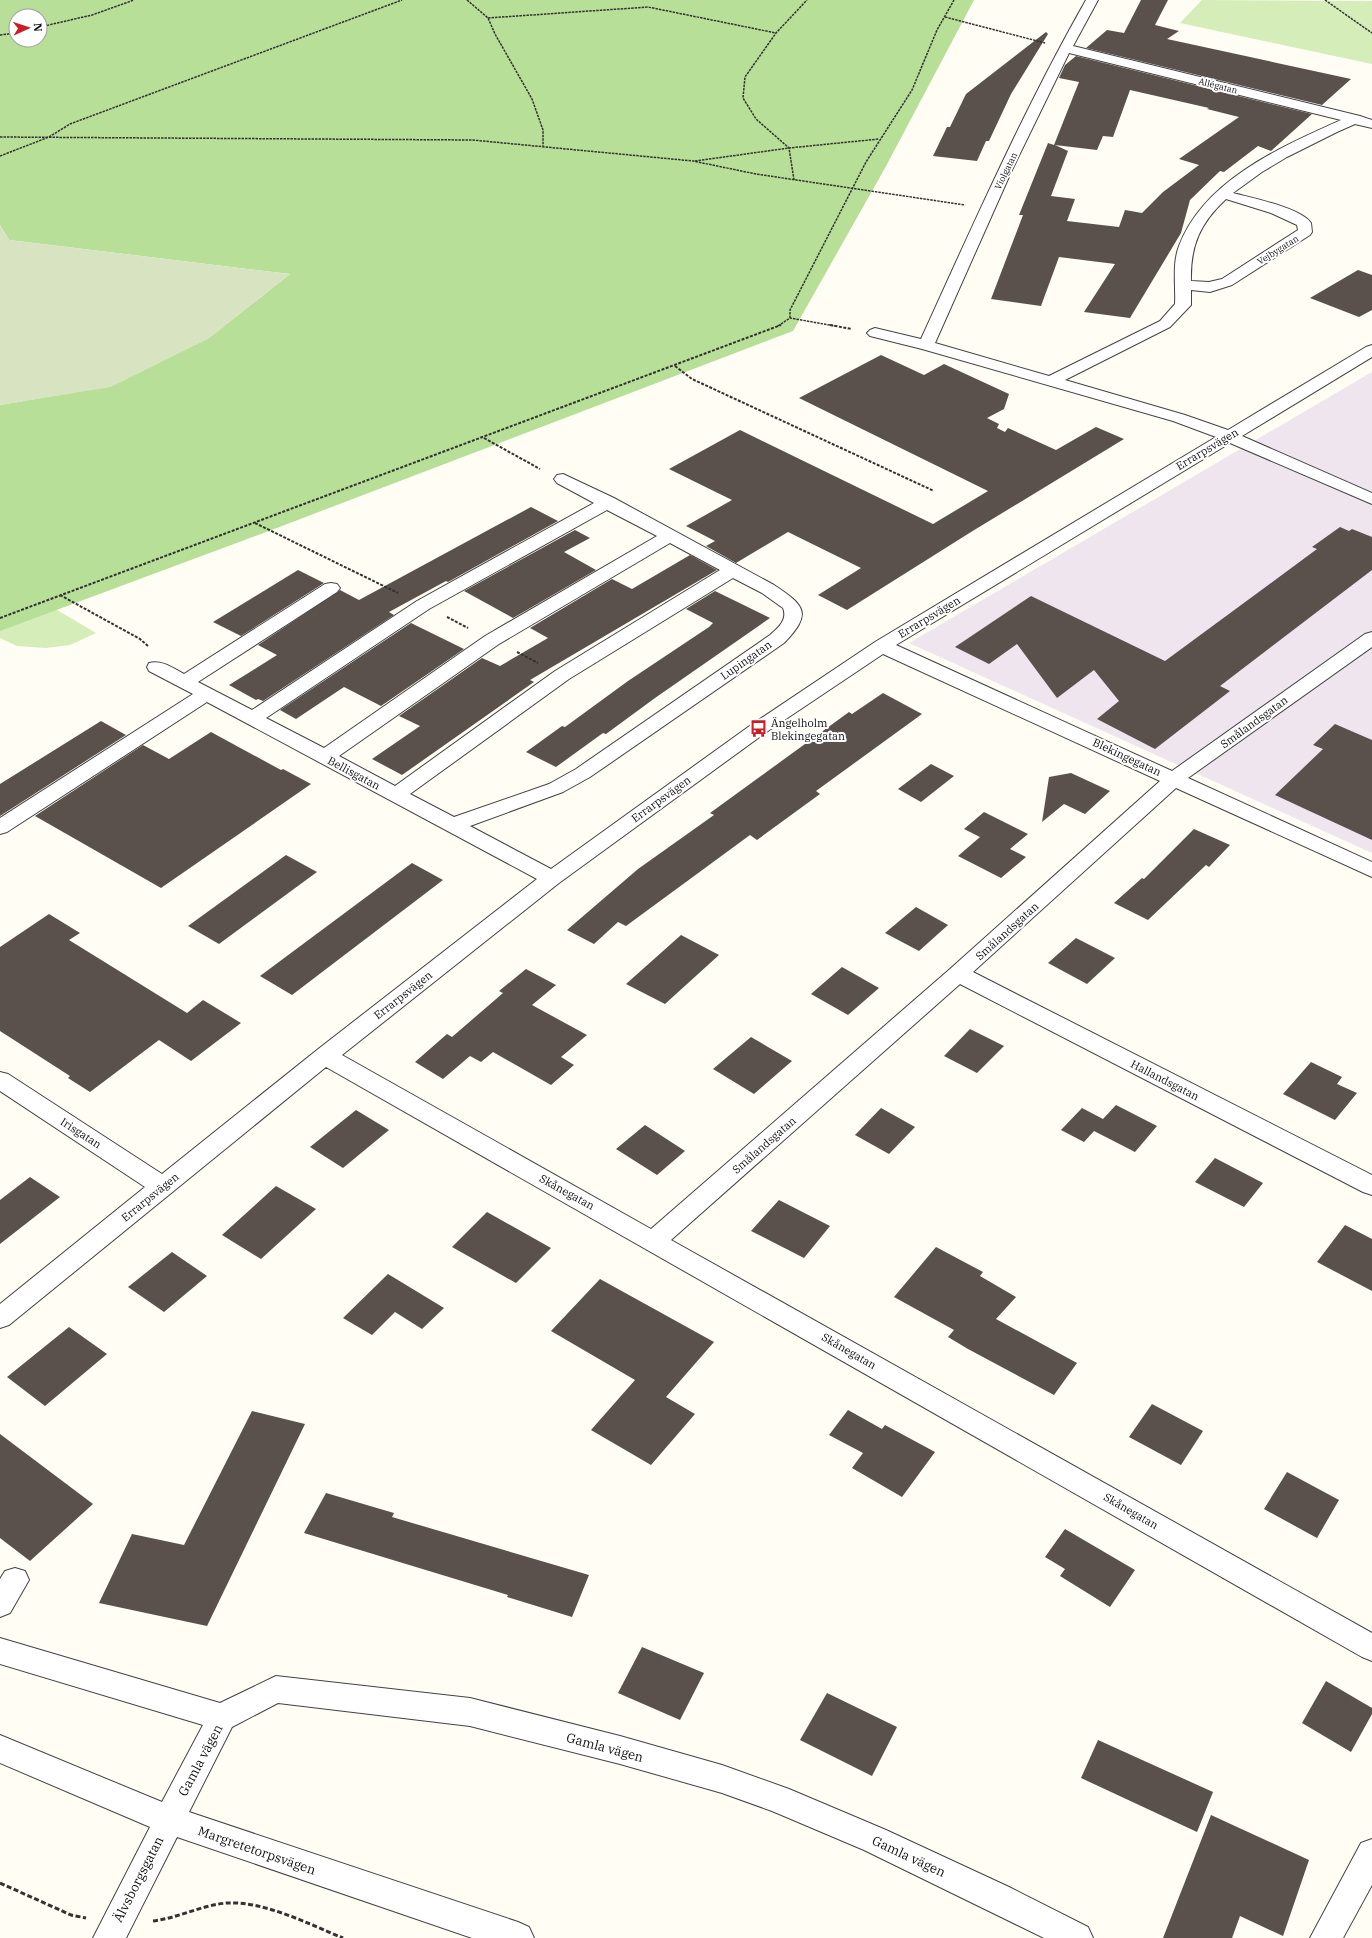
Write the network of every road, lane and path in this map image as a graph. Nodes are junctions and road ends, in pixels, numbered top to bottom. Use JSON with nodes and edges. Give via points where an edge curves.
{"nodes":[{"id":1,"x":134,"y":0,"type":"edge"},
{"id":2,"x":402,"y":0,"type":"edge"},
{"id":3,"x":467,"y":0,"type":"edge"},
{"id":4,"x":807,"y":0,"type":"edge"},
{"id":5,"x":954,"y":0,"type":"edge"},
{"id":6,"x":1092,"y":0,"type":"edge"},
{"id":7,"x":1325,"y":0,"type":"edge"},
{"id":8,"x":945,"y":17,"type":"junction"},
{"id":9,"x":488,"y":18,"type":"junction"},
{"id":10,"x":48,"y":25,"type":"edge"},
{"id":11,"x":776,"y":33,"type":"junction"},
{"id":12,"x":1372,"y":33,"type":"edge"},
{"id":13,"x":1065,"y":48,"type":"junction"},
{"id":14,"x":1355,"y":119,"type":"junction"},
{"id":15,"x":1372,"y":124,"type":"edge"},
{"id":16,"x":0,"y":137,"type":"edge"},
{"id":17,"x":49,"y":137,"type":"junction"},
{"id":18,"x":879,"y":139,"type":"junction"},
{"id":19,"x":543,"y":146,"type":"junction"},
{"id":20,"x":789,"y":148,"type":"junction"},
{"id":21,"x":0,"y":156,"type":"edge"},
{"id":22,"x":693,"y":161,"type":"junction"},
{"id":23,"x":794,"y":180,"type":"junction"},
{"id":24,"x":854,"y":189,"type":"junction"},
{"id":25,"x":1223,"y":194,"type":"junction"},
{"id":26,"x":988,"y":209,"type":"junction"},
{"id":27,"x":1184,"y":285,"type":"junction"},
{"id":28,"x":790,"y":318,"type":"junction"},
{"id":29,"x":875,"y":333,"type":"joint"},
{"id":30,"x":926,"y":345,"type":"junction"},
{"id":31,"x":1372,"y":350,"type":"edge"},
{"id":32,"x":675,"y":366,"type":"junction"},
{"id":33,"x":1051,"y":381,"type":"junction"},
{"id":34,"x":1229,"y":436,"type":"junction"},
{"id":35,"x":484,"y":438,"type":"junction"},
{"id":36,"x":563,"y":479,"type":"joint"},
{"id":37,"x":934,"y":492,"type":"dead end"},
{"id":38,"x":1372,"y":500,"type":"edge"},
{"id":39,"x":608,"y":502,"type":"junction"},
{"id":40,"x":670,"y":536,"type":"junction"},
{"id":41,"x":733,"y":570,"type":"junction"},
{"id":42,"x":331,"y":588,"type":"dead end"},
{"id":43,"x":60,"y":595,"type":"junction"},
{"id":44,"x":0,"y":618,"type":"edge"},
{"id":45,"x":1372,"y":638,"type":"edge"},
{"id":46,"x":882,"y":646,"type":"junction"},
{"id":47,"x":156,"y":667,"type":"joint"},
{"id":48,"x":185,"y":682,"type":"junction"},
{"id":49,"x":207,"y":694,"type":"junction"},
{"id":50,"x":252,"y":718,"type":"junction"},
{"id":51,"x":325,"y":757,"type":"junction"},
{"id":52,"x":1174,"y":779,"type":"junction"},
{"id":53,"x":395,"y":794,"type":"junction"},
{"id":54,"x":452,"y":825,"type":"junction"},
{"id":55,"x":0,"y":827,"type":"edge"},
{"id":56,"x":1372,"y":870,"type":"edge"},
{"id":57,"x":552,"y":878,"type":"junction"},
{"id":58,"x":958,"y":974,"type":"junction"},
{"id":59,"x":325,"y":1056,"type":"junction"},
{"id":60,"x":0,"y":1080,"type":"edge"},
{"id":61,"x":1372,"y":1186,"type":"edge"},
{"id":62,"x":162,"y":1187,"type":"junction"},
{"id":63,"x":654,"y":1241,"type":"junction"},
{"id":64,"x":0,"y":1318,"type":"edge"},
{"id":65,"x":15,"y":1580,"type":"dead end"},
{"id":66,"x":0,"y":1604,"type":"edge"},
{"id":67,"x":1372,"y":1648,"type":"edge"},
{"id":68,"x":0,"y":1651,"type":"edge"},
{"id":69,"x":222,"y":1717,"type":"junction"},
{"id":70,"x":0,"y":1749,"type":"edge"},
{"id":71,"x":168,"y":1820,"type":"junction"},
{"id":72,"x":1372,"y":1854,"type":"edge"},
{"id":73,"x":0,"y":1883,"type":"edge"},
{"id":74,"x":112,"y":1930,"type":"edge"},
{"id":75,"x":343,"y":1938,"type":"edge"},
{"id":76,"x":518,"y":1938,"type":"edge"},
{"id":77,"x":1077,"y":1938,"type":"edge"},
{"id":78,"x":1326,"y":1938,"type":"edge"}],
"edges":[{"from":1,"to":10,"type":"path","via":[[92,15]]},
{"from":2,"to":17,"type":"path","via":[[70,124]]},
{"from":3,"to":9,"type":"path"},
{"from":4,"to":11,"type":"path"},
{"from":5,"to":8,"type":"path"},
{"from":6,"to":13,"type":"street","name":"Violgatan"},
{"from":7,"to":12,"type":"path"},
{"from":8,"to":13,"type":"path"},
{"from":8,"to":18,"type":"path","via":[[912,90]]},
{"from":9,"to":11,"type":"path","via":[[648,7]]},
{"from":9,"to":19,"type":"path","via":[[532,99],[543,130]]},
{"from":11,"to":20,"type":"path","via":[[745,77],[743,98],[756,118]]},
{"from":13,"to":14,"type":"street","name":"Allégatan"},
{"from":13,"to":26,"type":"street","name":"Violgatan"},
{"from":14,"to":15,"type":"street","name":"Allégatan"},
{"from":14,"to":25,"type":"street","via":[[1277,157]]},
{"from":16,"to":17,"type":"path"},
{"from":17,"to":19,"type":"path","via":[[173,140],[456,140]]},
{"from":17,"to":21,"type":"path"},
{"from":18,"to":20,"type":"path"},
{"from":18,"to":24,"type":"path"},
{"from":19,"to":22,"type":"path"},
{"from":20,"to":22,"type":"path"},
{"from":20,"to":23,"type":"path"},
{"from":22,"to":23,"type":"path"},
{"from":23,"to":24,"type":"path"},
{"from":24,"to":26,"type":"path"},
{"from":24,"to":28,"type":"path","via":[[790,310]]},
{"from":25,"to":27,"type":"street","via":[[1204,214],[1190,238],[1184,262]]},
{"from":25,"to":27,"type":"street","name":"Vejbygatan","via":[[1299,219],[1304,223],[1305,232],[1227,282],[1210,286]]},
{"from":26,"to":30,"type":"street","name":"Violgatan"},
{"from":27,"to":33,"type":"street","via":[[1183,305],[1165,324]]},
{"from":28,"to":29,"type":"path"},
{"from":28,"to":32,"type":"path","via":[[781,324]]},
{"from":29,"to":30,"type":"street"},
{"from":30,"to":33,"type":"street"},
{"from":31,"to":34,"type":"street","name":"Errarpsvägen"},
{"from":32,"to":35,"type":"path"},
{"from":32,"to":37,"type":"path","via":[[692,379]]},
{"from":33,"to":34,"type":"street","via":[[1179,418]]},
{"from":34,"to":38,"type":"street"},
{"from":34,"to":46,"type":"street","name":"Errarpsvägen"},
{"from":35,"to":36,"type":"path","via":[[545,472]]},
{"from":35,"to":43,"type":"path"},
{"from":36,"to":39,"type":"street","name":"Lupingatan"},
{"from":39,"to":40,"type":"street","name":"Lupingatan"},
{"from":39,"to":50,"type":"street","via":[[422,605]]},
{"from":40,"to":41,"type":"street","name":"Lupingatan"},
{"from":40,"to":51,"type":"street","via":[[492,640]]},
{"from":41,"to":53,"type":"street","via":[[562,675]]},
{"from":41,"to":54,"type":"street","name":"Lupingatan","via":[[790,604],[794,617],[787,630],[574,779],[556,788]]},
{"from":42,"to":48,"type":"street"},
{"from":43,"to":44,"type":"path"},
{"from":43,"to":47,"type":"path","via":[[140,640],[154,654]]},
{"from":45,"to":52,"type":"street","name":"Smålandsgatan"},
{"from":46,"to":52,"type":"street","name":"Blekingegatan"},
{"from":46,"to":57,"type":"street","name":"Errarpsvägen","via":[[758,729]]},
{"from":47,"to":48,"type":"street","name":"Bellisgatan"},
{"from":48,"to":49,"type":"street","name":"Bellisgatan"},
{"from":49,"to":50,"type":"street","name":"Bellisgatan"},
{"from":49,"to":55,"type":"street"},
{"from":50,"to":51,"type":"street","name":"Bellisgatan"},
{"from":51,"to":53,"type":"street","name":"Bellisgatan"},
{"from":52,"to":56,"type":"street","name":"Blekingegatan"},
{"from":52,"to":58,"type":"street","name":"Smålandsgatan"},
{"from":53,"to":54,"type":"street","name":"Bellisgatan"},
{"from":54,"to":57,"type":"street","name":"Bellisgatan"},
{"from":57,"to":59,"type":"street","name":"Errarpsvägen"},
{"from":58,"to":61,"type":"street","name":"Hallandsgatan"},
{"from":58,"to":63,"type":"street","name":"Smålandsgatan"},
{"from":59,"to":62,"type":"street","name":"Errarpsvägen"},
{"from":59,"to":63,"type":"street","name":"Skånegatan"},
{"from":60,"to":62,"type":"street","name":"Irisgatan"},
{"from":62,"to":64,"type":"street","name":"Errarpsvägen"},
{"from":63,"to":67,"type":"street","name":"Skånegatan"},
{"from":65,"to":66,"type":"street"},
{"from":68,"to":69,"type":"street"},
{"from":69,"to":71,"type":"street","name":"Gamla vägen"},
{"from":69,"to":77,"type":"street","name":"Gamla vägen","via":[[276,1689],[470,1712],[620,1750],[722,1779],[778,1799],[875,1840]]},
{"from":70,"to":71,"type":"street","name":"Margretetorpsvägen"},
{"from":71,"to":74,"type":"street","name":"Älvsborgsgatan"},
{"from":71,"to":76,"type":"street","name":"Margretetorpsvägen"},
{"from":72,"to":78,"type":"street"},
{"from":73,"to":74,"type":"path","via":[[71,1915]]},
{"from":74,"to":75,"type":"path","via":[[227,1903],[243,1903]]}]}
